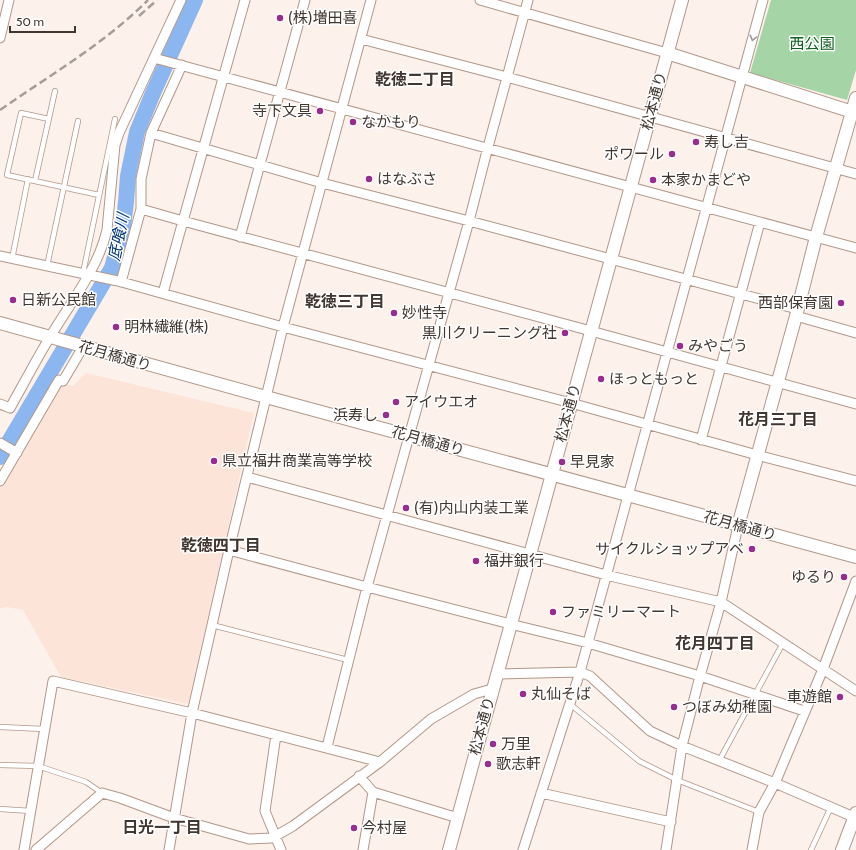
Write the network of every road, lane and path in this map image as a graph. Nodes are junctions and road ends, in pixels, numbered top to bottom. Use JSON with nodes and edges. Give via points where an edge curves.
{"nodes":[{"id":1,"x":9,"y":0,"type":"edge"},
{"id":2,"x":181,"y":0,"type":"edge"},
{"id":3,"x":245,"y":0,"type":"edge"},
{"id":4,"x":305,"y":0,"type":"edge"},
{"id":5,"x":371,"y":0,"type":"edge"},
{"id":6,"x":480,"y":0,"type":"edge"},
{"id":7,"x":528,"y":0,"type":"edge"},
{"id":8,"x":682,"y":0,"type":"edge"},
{"id":9,"x":763,"y":0,"type":"edge"},
{"id":10,"x":3,"y":10,"type":"edge"},
{"id":11,"x":525,"y":12,"type":"junction"},
{"id":12,"x":0,"y":38,"type":"edge"},
{"id":13,"x":361,"y":39,"type":"junction"},
{"id":14,"x":667,"y":53,"type":"junction"},
{"id":15,"x":154,"y":58,"type":"junction"},
{"id":16,"x":182,"y":65,"type":"junction"},
{"id":17,"x":224,"y":77,"type":"junction"},
{"id":18,"x":507,"y":77,"type":"junction"},
{"id":19,"x":743,"y":77,"type":"junction"},
{"id":20,"x":55,"y":92,"type":"dead end"},
{"id":21,"x":280,"y":93,"type":"junction"},
{"id":22,"x":856,"y":98,"type":"edge"},
{"id":23,"x":342,"y":109,"type":"junction"},
{"id":24,"x":854,"y":112,"type":"edge"},
{"id":25,"x":650,"y":116,"type":"junction"},
{"id":26,"x":49,"y":119,"type":"junction"},
{"id":27,"x":115,"y":119,"type":"dead end"},
{"id":28,"x":78,"y":121,"type":"dead end"},
{"id":29,"x":151,"y":132,"type":"junction"},
{"id":30,"x":726,"y":137,"type":"junction"},
{"id":31,"x":203,"y":148,"type":"junction"},
{"id":32,"x":488,"y":148,"type":"junction"},
{"id":33,"x":260,"y":165,"type":"junction"},
{"id":34,"x":835,"y":168,"type":"junction"},
{"id":35,"x":856,"y":174,"type":"edge"},
{"id":36,"x":28,"y":179,"type":"junction"},
{"id":37,"x":35,"y":181,"type":"junction"},
{"id":38,"x":322,"y":183,"type":"junction"},
{"id":39,"x":631,"y":187,"type":"junction"},
{"id":40,"x":64,"y":188,"type":"junction"},
{"id":41,"x":100,"y":195,"type":"junction"},
{"id":42,"x":707,"y":207,"type":"junction"},
{"id":43,"x":141,"y":209,"type":"junction"},
{"id":44,"x":183,"y":221,"type":"junction"},
{"id":45,"x":470,"y":221,"type":"junction"},
{"id":46,"x":760,"y":222,"type":"junction"},
{"id":47,"x":240,"y":236,"type":"junction"},
{"id":48,"x":816,"y":237,"type":"junction"},
{"id":49,"x":856,"y":248,"type":"edge"},
{"id":50,"x":302,"y":254,"type":"junction"},
{"id":51,"x":0,"y":256,"type":"edge"},
{"id":52,"x":12,"y":259,"type":"junction"},
{"id":53,"x":611,"y":259,"type":"junction"},
{"id":54,"x":47,"y":266,"type":"junction"},
{"id":55,"x":89,"y":274,"type":"junction"},
{"id":56,"x":687,"y":280,"type":"junction"},
{"id":57,"x":120,"y":281,"type":"junction"},
{"id":58,"x":448,"y":292,"type":"junction"},
{"id":59,"x":163,"y":293,"type":"junction"},
{"id":60,"x":741,"y":294,"type":"junction"},
{"id":61,"x":796,"y":312,"type":"junction"},
{"id":62,"x":0,"y":323,"type":"edge"},
{"id":63,"x":283,"y":326,"type":"junction"},
{"id":64,"x":591,"y":331,"type":"junction"},
{"id":65,"x":856,"y":333,"type":"edge"},
{"id":66,"x":52,"y":338,"type":"junction"},
{"id":67,"x":80,"y":346,"type":"junction"},
{"id":68,"x":667,"y":352,"type":"junction"},
{"id":69,"x":429,"y":366,"type":"junction"},
{"id":70,"x":721,"y":367,"type":"junction"},
{"id":71,"x":777,"y":382,"type":"junction"},
{"id":72,"x":266,"y":397,"type":"junction"},
{"id":73,"x":571,"y":403,"type":"junction"},
{"id":74,"x":0,"y":404,"type":"edge"},
{"id":75,"x":856,"y":404,"type":"edge"},
{"id":76,"x":647,"y":424,"type":"junction"},
{"id":77,"x":409,"y":436,"type":"junction"},
{"id":78,"x":701,"y":440,"type":"junction"},
{"id":79,"x":0,"y":443,"type":"edge"},
{"id":80,"x":17,"y":453,"type":"junction"},
{"id":81,"x":757,"y":455,"type":"junction"},
{"id":82,"x":552,"y":474,"type":"junction"},
{"id":83,"x":247,"y":477,"type":"junction"},
{"id":84,"x":856,"y":481,"type":"edge"},
{"id":85,"x":0,"y":482,"type":"edge"},
{"id":86,"x":628,"y":495,"type":"junction"},
{"id":87,"x":388,"y":515,"type":"junction"},
{"id":88,"x":738,"y":526,"type":"junction"},
{"id":89,"x":230,"y":550,"type":"junction"},
{"id":90,"x":530,"y":554,"type":"junction"},
{"id":91,"x":856,"y":557,"type":"edge"},
{"id":92,"x":606,"y":575,"type":"junction"},
{"id":93,"x":856,"y":581,"type":"edge"},
{"id":94,"x":367,"y":587,"type":"junction"},
{"id":95,"x":721,"y":602,"type":"junction"},
{"id":96,"x":212,"y":624,"type":"junction"},
{"id":97,"x":510,"y":624,"type":"junction"},
{"id":98,"x":588,"y":643,"type":"junction"},
{"id":99,"x":783,"y":643,"type":"junction"},
{"id":100,"x":348,"y":660,"type":"junction"},
{"id":101,"x":823,"y":669,"type":"junction"},
{"id":102,"x":580,"y":672,"type":"junction"},
{"id":103,"x":496,"y":674,"type":"junction"},
{"id":104,"x":700,"y":676,"type":"junction"},
{"id":105,"x":492,"y":689,"type":"junction"},
{"id":106,"x":856,"y":691,"type":"edge"},
{"id":107,"x":755,"y":695,"type":"junction"},
{"id":108,"x":570,"y":703,"type":"junction"},
{"id":109,"x":804,"y":711,"type":"junction"},
{"id":110,"x":192,"y":714,"type":"junction"},
{"id":111,"x":0,"y":727,"type":"edge"},
{"id":112,"x":44,"y":730,"type":"junction"},
{"id":113,"x":276,"y":735,"type":"junction"},
{"id":114,"x":682,"y":746,"type":"junction"},
{"id":115,"x":326,"y":747,"type":"junction"},
{"id":116,"x":720,"y":761,"type":"junction"},
{"id":117,"x":380,"y":762,"type":"junction"},
{"id":118,"x":0,"y":765,"type":"edge"},
{"id":119,"x":38,"y":766,"type":"junction"},
{"id":120,"x":359,"y":776,"type":"junction"},
{"id":121,"x":677,"y":780,"type":"junction"},
{"id":122,"x":776,"y":783,"type":"junction"},
{"id":123,"x":373,"y":792,"type":"junction"},
{"id":124,"x":102,"y":793,"type":"junction"},
{"id":125,"x":541,"y":793,"type":"junction"},
{"id":126,"x":832,"y":808,"type":"junction"},
{"id":127,"x":0,"y":809,"type":"edge"},
{"id":128,"x":31,"y":811,"type":"junction"},
{"id":129,"x":759,"y":812,"type":"junction"},
{"id":130,"x":855,"y":816,"type":"edge"},
{"id":131,"x":174,"y":818,"type":"junction"},
{"id":132,"x":458,"y":818,"type":"junction"},
{"id":133,"x":671,"y":822,"type":"junction"},
{"id":134,"x":276,"y":836,"type":"junction"},
{"id":135,"x":24,"y":850,"type":"edge"},
{"id":136,"x":36,"y":850,"type":"edge"},
{"id":137,"x":170,"y":850,"type":"edge"},
{"id":138,"x":281,"y":850,"type":"edge"},
{"id":139,"x":363,"y":850,"type":"edge"},
{"id":140,"x":449,"y":850,"type":"edge"},
{"id":141,"x":523,"y":850,"type":"edge"},
{"id":142,"x":666,"y":850,"type":"edge"},
{"id":143,"x":752,"y":850,"type":"edge"},
{"id":144,"x":811,"y":850,"type":"edge"},
{"id":145,"x":842,"y":850,"type":"edge"}],
"edges":[{"from":1,"to":10,"type":"street"},
{"from":2,"to":15,"type":"street"},
{"from":3,"to":17,"type":"street"},
{"from":4,"to":21,"type":"street"},
{"from":5,"to":13,"type":"street"},
{"from":6,"to":11,"type":"street"},
{"from":7,"to":11,"type":"street"},
{"from":8,"to":14,"type":"street","name":"松本通り"},
{"from":9,"to":19,"type":"street","one_way":true},
{"from":10,"to":12,"type":"street"},
{"from":11,"to":14,"type":"street"},
{"from":11,"to":18,"type":"street"},
{"from":13,"to":18,"type":"street"},
{"from":13,"to":23,"type":"street"},
{"from":14,"to":19,"type":"street"},
{"from":14,"to":25,"type":"street","name":"松本通り"},
{"from":15,"to":16,"type":"street"},
{"from":15,"to":55,"type":"street","via":[[115,145],[105,240]]},
{"from":16,"to":17,"type":"street"},
{"from":16,"to":29,"type":"street"},
{"from":17,"to":21,"type":"street"},
{"from":17,"to":31,"type":"street"},
{"from":18,"to":25,"type":"street"},
{"from":18,"to":32,"type":"street"},
{"from":19,"to":24,"type":"street"},
{"from":19,"to":30,"type":"street"},
{"from":20,"to":26,"type":"lane"},
{"from":21,"to":23,"type":"street"},
{"from":21,"to":33,"type":"street"},
{"from":22,"to":24,"type":"street"},
{"from":23,"to":32,"type":"street"},
{"from":23,"to":38,"type":"street"},
{"from":24,"to":34,"type":"street"},
{"from":25,"to":30,"type":"street"},
{"from":25,"to":39,"type":"street","name":"松本通り"},
{"from":26,"to":36,"type":"lane","via":[[20,113],[7,175]]},
{"from":26,"to":37,"type":"lane"},
{"from":27,"to":41,"type":"lane"},
{"from":28,"to":40,"type":"lane"},
{"from":29,"to":31,"type":"street"},
{"from":29,"to":43,"type":"street","via":[[141,178]]},
{"from":30,"to":34,"type":"street"},
{"from":30,"to":42,"type":"street"},
{"from":31,"to":33,"type":"street"},
{"from":31,"to":44,"type":"street"},
{"from":32,"to":39,"type":"street"},
{"from":32,"to":45,"type":"street"},
{"from":33,"to":38,"type":"street"},
{"from":33,"to":47,"type":"street"},
{"from":34,"to":35,"type":"street"},
{"from":34,"to":48,"type":"street"},
{"from":36,"to":37,"type":"lane"},
{"from":36,"to":52,"type":"lane"},
{"from":37,"to":40,"type":"lane"},
{"from":38,"to":45,"type":"street"},
{"from":38,"to":50,"type":"street"},
{"from":39,"to":42,"type":"street"},
{"from":39,"to":53,"type":"street","name":"松本通り"},
{"from":40,"to":41,"type":"lane"},
{"from":40,"to":54,"type":"lane"},
{"from":41,"to":55,"type":"lane"},
{"from":42,"to":46,"type":"street"},
{"from":42,"to":56,"type":"street"},
{"from":43,"to":44,"type":"street"},
{"from":43,"to":57,"type":"street"},
{"from":44,"to":47,"type":"street"},
{"from":44,"to":59,"type":"street"},
{"from":45,"to":53,"type":"street"},
{"from":45,"to":58,"type":"street"},
{"from":46,"to":48,"type":"street"},
{"from":46,"to":60,"type":"street"},
{"from":47,"to":50,"type":"street"},
{"from":48,"to":49,"type":"street"},
{"from":48,"to":61,"type":"street"},
{"from":50,"to":58,"type":"street"},
{"from":50,"to":63,"type":"street"},
{"from":51,"to":52,"type":"street"},
{"from":52,"to":54,"type":"street"},
{"from":53,"to":56,"type":"street"},
{"from":53,"to":64,"type":"street","name":"松本通り"},
{"from":54,"to":55,"type":"street"},
{"from":55,"to":57,"type":"street"},
{"from":55,"to":66,"type":"street"},
{"from":56,"to":60,"type":"street"},
{"from":56,"to":68,"type":"street"},
{"from":57,"to":59,"type":"street"},
{"from":58,"to":64,"type":"street"},
{"from":58,"to":69,"type":"street"},
{"from":59,"to":63,"type":"street"},
{"from":60,"to":61,"type":"street"},
{"from":60,"to":70,"type":"street"},
{"from":61,"to":65,"type":"street"},
{"from":61,"to":71,"type":"street"},
{"from":62,"to":66,"type":"street","name":"花月橋通り"},
{"from":63,"to":69,"type":"street"},
{"from":63,"to":72,"type":"street"},
{"from":64,"to":68,"type":"street"},
{"from":64,"to":73,"type":"street","name":"松本通り"},
{"from":66,"to":67,"type":"street","name":"花月橋通り"},
{"from":66,"to":74,"type":"street","via":[[10,408]]},
{"from":67,"to":72,"type":"street","name":"花月橋通り"},
{"from":67,"to":80,"type":"street","via":[[63,381],[59,380]]},
{"from":68,"to":70,"type":"street"},
{"from":68,"to":76,"type":"street"},
{"from":69,"to":73,"type":"street"},
{"from":69,"to":77,"type":"street"},
{"from":70,"to":71,"type":"street"},
{"from":70,"to":78,"type":"street"},
{"from":71,"to":75,"type":"street"},
{"from":71,"to":81,"type":"street"},
{"from":72,"to":77,"type":"street","name":"花月橋通り"},
{"from":72,"to":83,"type":"street"},
{"from":73,"to":76,"type":"street"},
{"from":73,"to":82,"type":"street","name":"松本通り"},
{"from":76,"to":78,"type":"street"},
{"from":76,"to":86,"type":"street"},
{"from":77,"to":82,"type":"street","name":"花月橋通り"},
{"from":77,"to":87,"type":"street"},
{"from":78,"to":81,"type":"street"},
{"from":79,"to":80,"type":"street"},
{"from":80,"to":85,"type":"street"},
{"from":81,"to":84,"type":"street"},
{"from":81,"to":88,"type":"street"},
{"from":82,"to":86,"type":"street","name":"花月橋通り"},
{"from":82,"to":90,"type":"street","name":"松本通り"},
{"from":83,"to":87,"type":"street"},
{"from":83,"to":89,"type":"street"},
{"from":86,"to":88,"type":"street","name":"花月橋通り"},
{"from":86,"to":92,"type":"street"},
{"from":87,"to":90,"type":"street"},
{"from":87,"to":94,"type":"street"},
{"from":88,"to":91,"type":"street","name":"花月橋通り"},
{"from":88,"to":95,"type":"street"},
{"from":89,"to":94,"type":"street"},
{"from":89,"to":96,"type":"street"},
{"from":90,"to":92,"type":"street"},
{"from":90,"to":97,"type":"street","name":"松本通り"},
{"from":92,"to":95,"type":"street"},
{"from":92,"to":98,"type":"street"},
{"from":93,"to":101,"type":"street"},
{"from":94,"to":97,"type":"street"},
{"from":94,"to":100,"type":"street"},
{"from":95,"to":99,"type":"street"},
{"from":95,"to":104,"type":"street"},
{"from":96,"to":100,"type":"lane"},
{"from":96,"to":110,"type":"street"},
{"from":97,"to":98,"type":"street"},
{"from":97,"to":103,"type":"street","name":"松本通り"},
{"from":98,"to":102,"type":"street"},
{"from":98,"to":104,"type":"street"},
{"from":99,"to":101,"type":"street"},
{"from":99,"to":107,"type":"lane"},
{"from":100,"to":115,"type":"street"},
{"from":101,"to":106,"type":"street"},
{"from":101,"to":109,"type":"street"},
{"from":102,"to":103,"type":"street"},
{"from":102,"to":108,"type":"street"},
{"from":102,"to":114,"type":"street","via":[[590,676],[650,731]]},
{"from":103,"to":105,"type":"street","name":"松本通り"},
{"from":104,"to":107,"type":"street"},
{"from":104,"to":114,"type":"street"},
{"from":105,"to":117,"type":"street","via":[[474,694],[431,719]]},
{"from":105,"to":132,"type":"street","name":"松本通り"},
{"from":107,"to":109,"type":"street"},
{"from":107,"to":116,"type":"lane"},
{"from":108,"to":121,"type":"lane","via":[[639,761]]},
{"from":108,"to":125,"type":"street"},
{"from":109,"to":122,"type":"street"},
{"from":110,"to":112,"type":"street","via":[[52,680]]},
{"from":110,"to":113,"type":"street"},
{"from":110,"to":131,"type":"street"},
{"from":111,"to":112,"type":"lane"},
{"from":112,"to":119,"type":"street"},
{"from":113,"to":115,"type":"street"},
{"from":113,"to":134,"type":"street","via":[[265,811]]},
{"from":114,"to":116,"type":"street"},
{"from":114,"to":121,"type":"street"},
{"from":115,"to":117,"type":"street"},
{"from":116,"to":122,"type":"street"},
{"from":117,"to":120,"type":"street"},
{"from":118,"to":119,"type":"lane"},
{"from":119,"to":124,"type":"lane","via":[[86,782]]},
{"from":119,"to":128,"type":"street"},
{"from":120,"to":123,"type":"street"},
{"from":120,"to":134,"type":"street"},
{"from":121,"to":129,"type":"lane"},
{"from":121,"to":133,"type":"street"},
{"from":122,"to":126,"type":"street"},
{"from":122,"to":129,"type":"street"},
{"from":123,"to":132,"type":"street"},
{"from":123,"to":139,"type":"street"},
{"from":124,"to":131,"type":"street"},
{"from":124,"to":136,"type":"street"},
{"from":125,"to":133,"type":"street"},
{"from":125,"to":141,"type":"street"},
{"from":126,"to":130,"type":"street"},
{"from":126,"to":144,"type":"lane"},
{"from":127,"to":128,"type":"lane"},
{"from":128,"to":135,"type":"street"},
{"from":129,"to":143,"type":"street"},
{"from":130,"to":145,"type":"street"},
{"from":131,"to":134,"type":"street","via":[[249,839]]},
{"from":131,"to":137,"type":"street"},
{"from":132,"to":140,"type":"street","name":"松本通り"},
{"from":133,"to":142,"type":"street"},
{"from":134,"to":138,"type":"street"}]}
